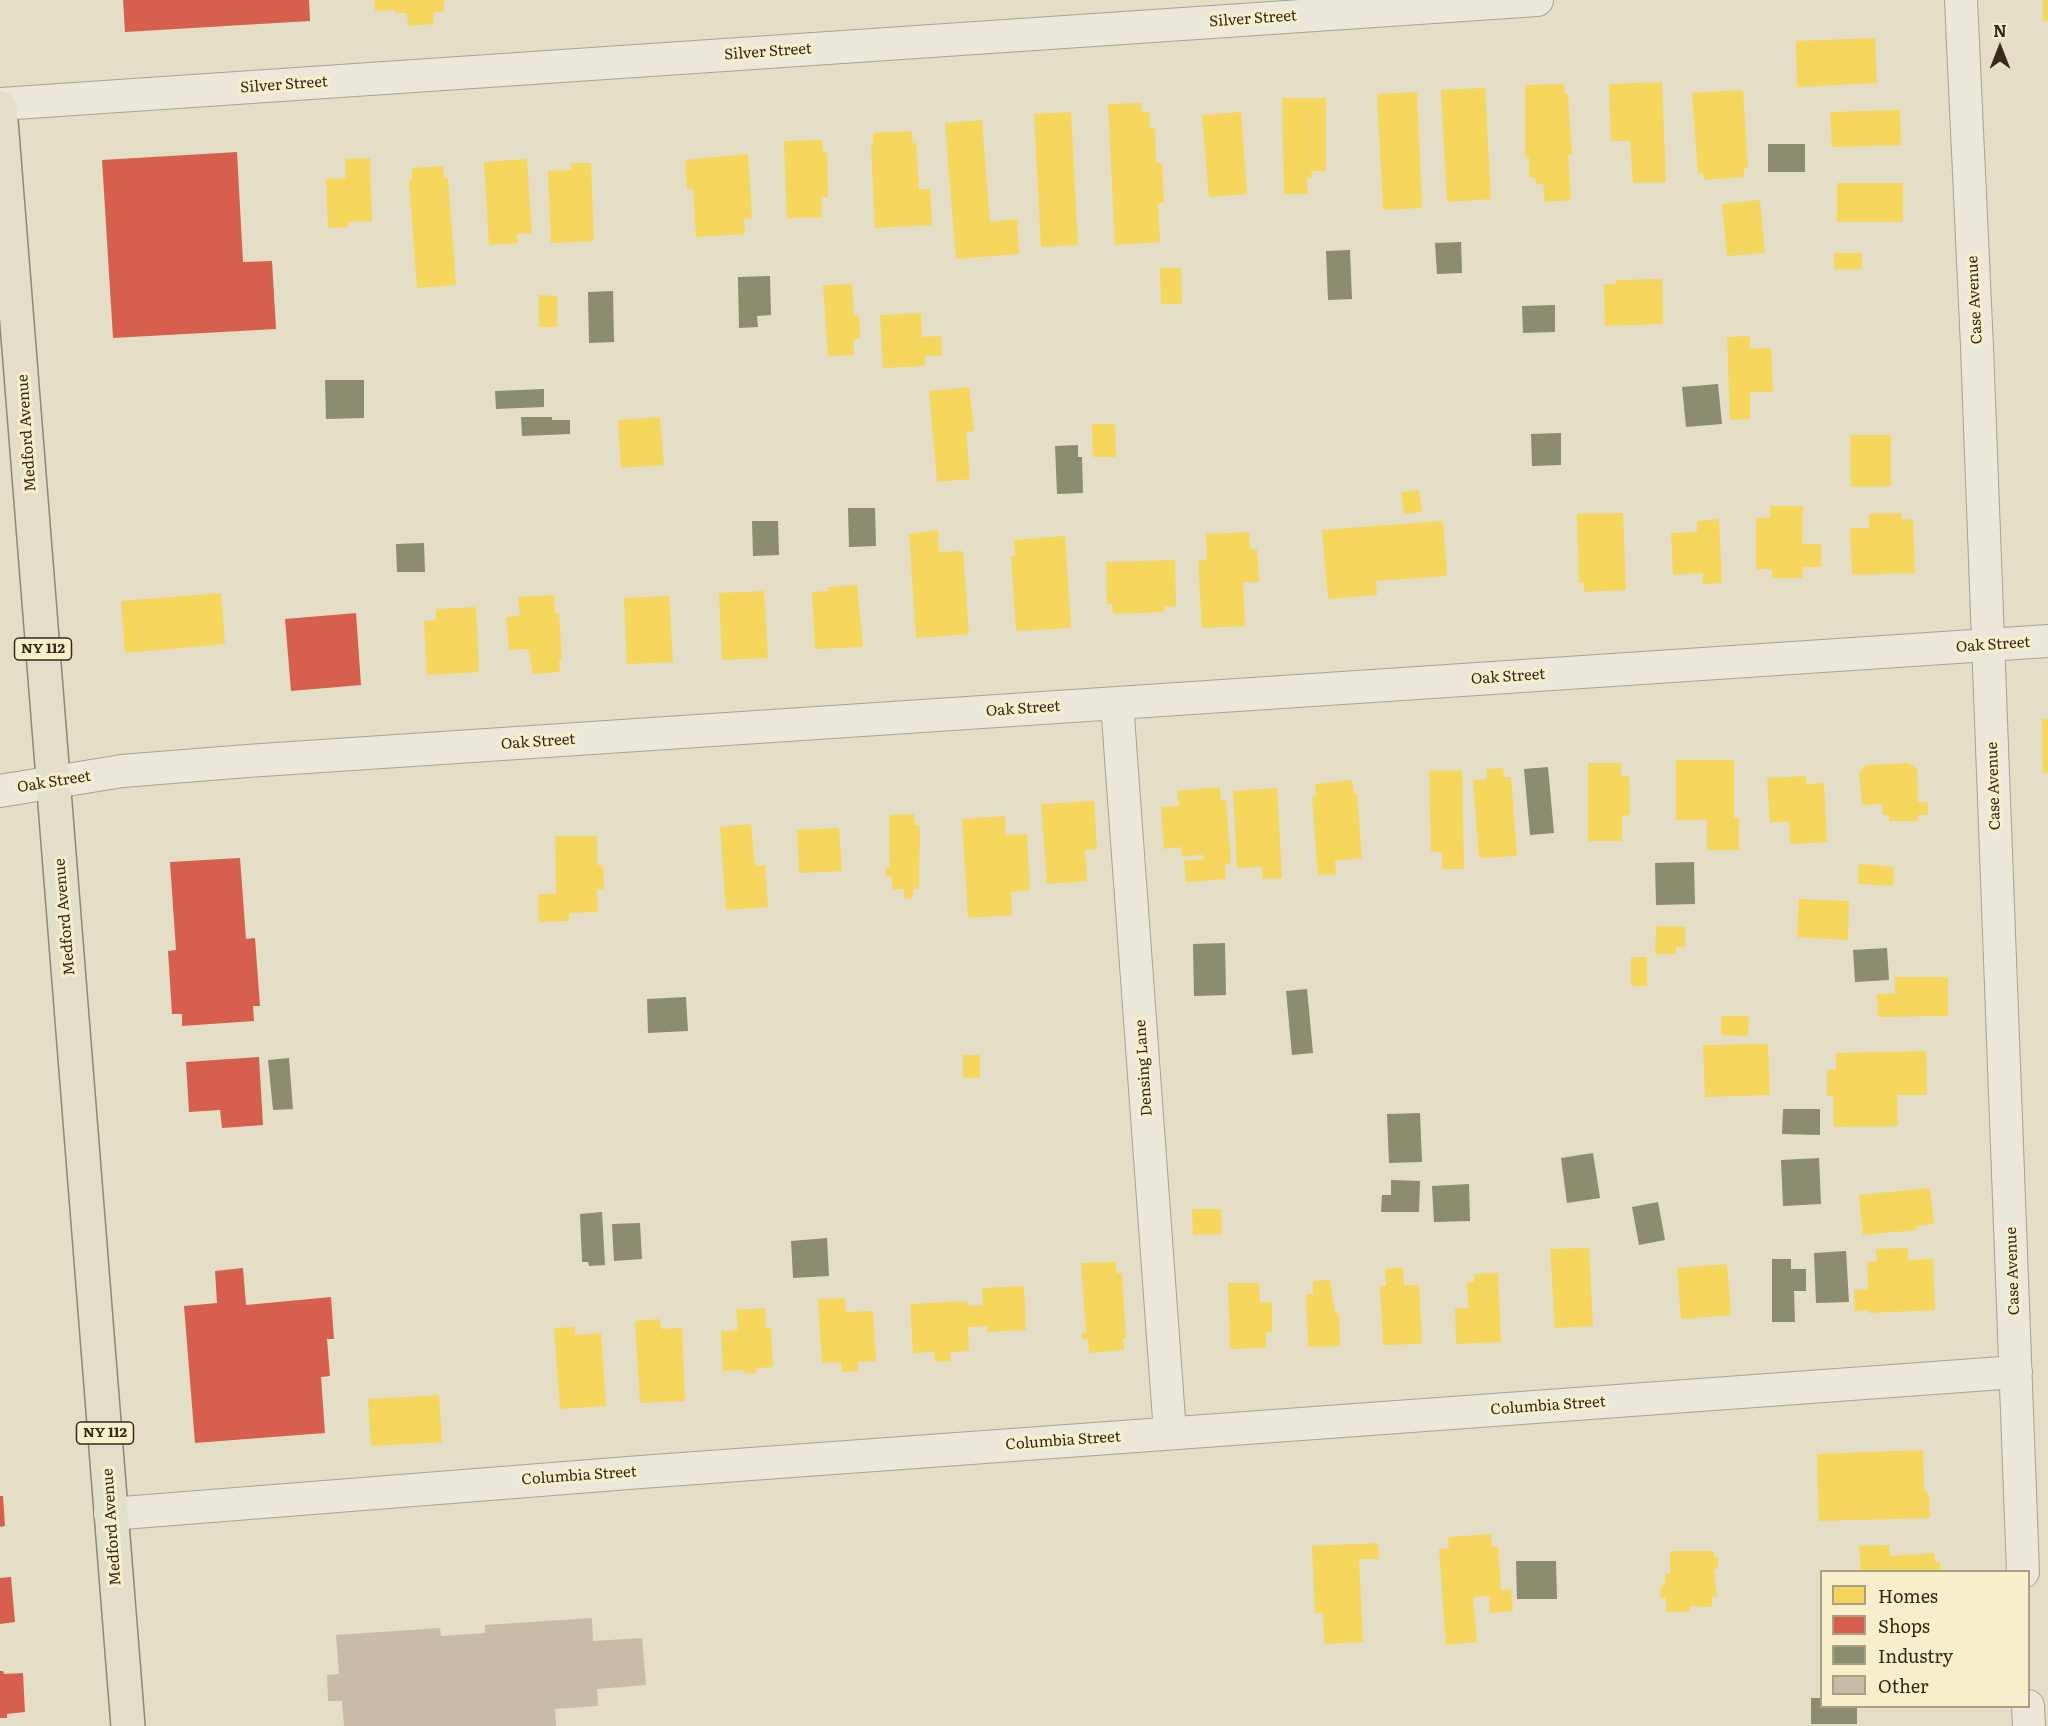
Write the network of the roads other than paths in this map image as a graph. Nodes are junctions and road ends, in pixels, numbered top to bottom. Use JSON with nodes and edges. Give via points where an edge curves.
{"nodes":[{"id":1,"x":1537,"y":0,"type":"edge"},
{"id":2,"x":1961,"y":0,"type":"edge"},
{"id":3,"x":0,"y":106,"type":"edge"},
{"id":4,"x":9,"y":312,"type":"edge"},
{"id":5,"x":2048,"y":641,"type":"edge"},
{"id":6,"x":1989,"y":645,"type":"junction"},
{"id":7,"x":1117,"y":703,"type":"junction"},
{"id":8,"x":54,"y":782,"type":"junction"},
{"id":9,"x":0,"y":791,"type":"edge"},
{"id":10,"x":2016,"y":1372,"type":"junction"},
{"id":11,"x":1170,"y":1433,"type":"junction"},
{"id":12,"x":110,"y":1514,"type":"junction"},
{"id":13,"x":2023,"y":1570,"type":"edge"},
{"id":14,"x":2028,"y":1708,"type":"edge"},
{"id":15,"x":128,"y":1726,"type":"edge"},
{"id":16,"x":2029,"y":1726,"type":"edge"}],
"edges":[{"from":1,"to":3,"type":"street","name":"Silver Street"},
{"from":2,"to":6,"type":"street","name":"Case Avenue"},
{"from":3,"to":4,"type":"main road","name":"Medford Avenue","number":"NY 112"},
{"from":4,"to":8,"type":"main road","name":"Medford Avenue","number":"NY 112"},
{"from":5,"to":6,"type":"street","name":"Oak Street"},
{"from":6,"to":7,"type":"street","name":"Oak Street"},
{"from":6,"to":10,"type":"street","name":"Case Avenue"},
{"from":7,"to":8,"type":"street","name":"Oak Street","via":[[224,763],[122,771]]},
{"from":7,"to":11,"type":"street","name":"Densing Lane"},
{"from":8,"to":9,"type":"street","name":"Oak Street"},
{"from":8,"to":12,"type":"main road","name":"Medford Avenue","number":"NY 112"},
{"from":10,"to":11,"type":"street","name":"Columbia Street"},
{"from":10,"to":13,"type":"street","name":"Case Avenue"},
{"from":11,"to":12,"type":"street","name":"Columbia Street"},
{"from":12,"to":15,"type":"main road","name":"Medford Avenue","number":"NY 112"},
{"from":14,"to":16,"type":"street"}]}
